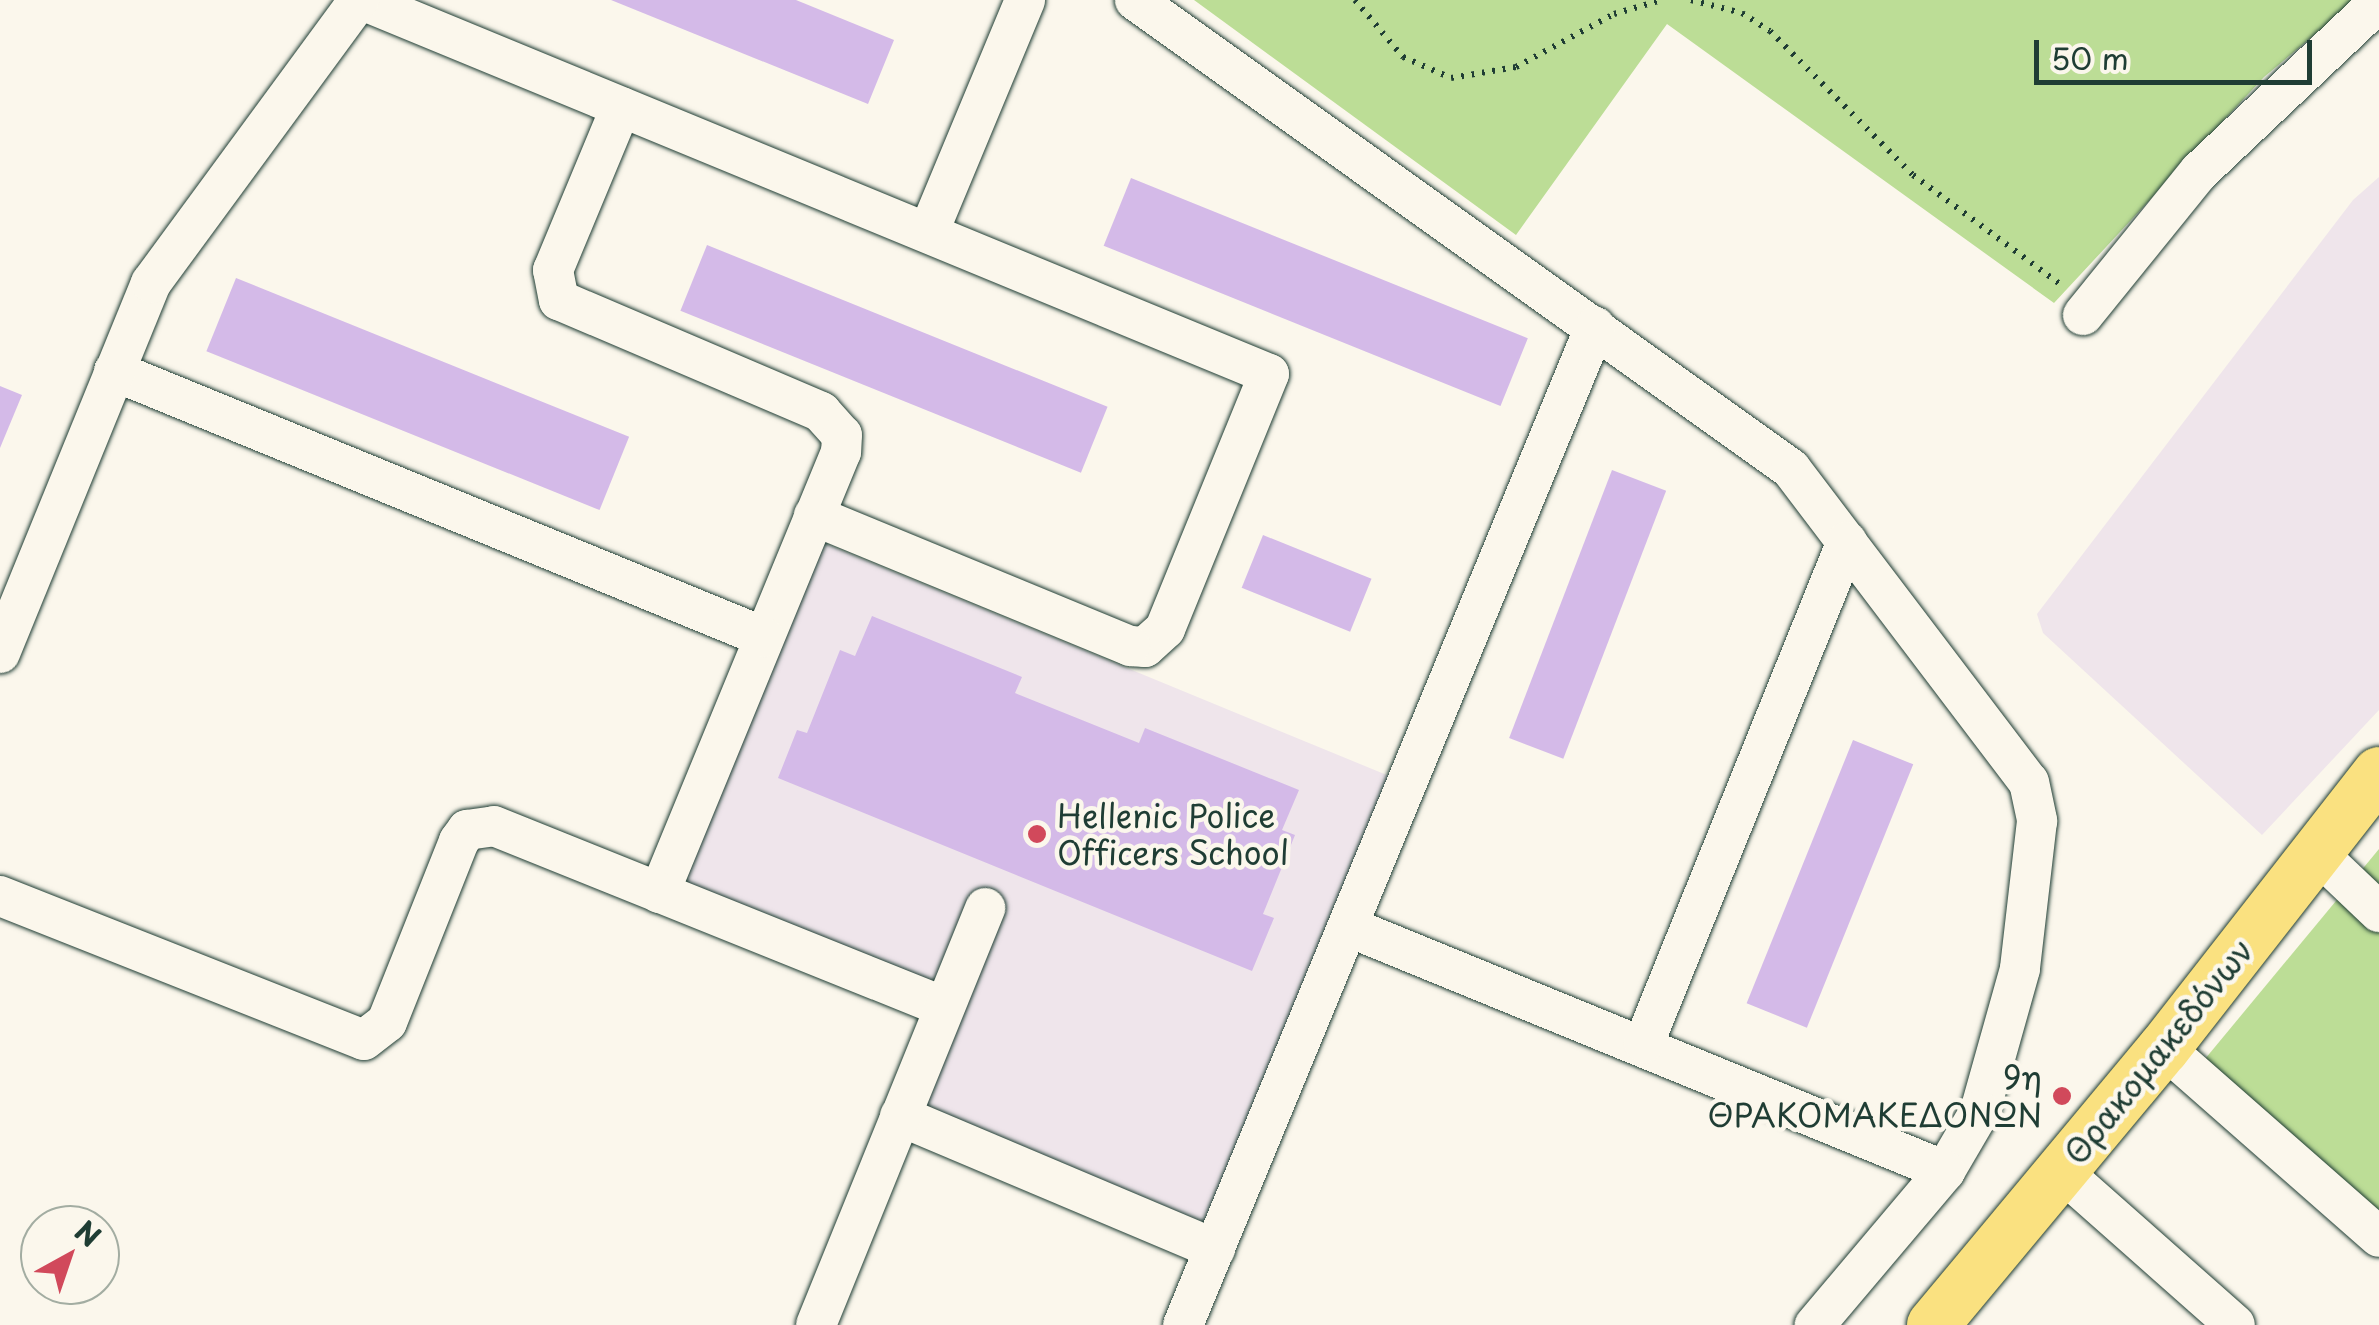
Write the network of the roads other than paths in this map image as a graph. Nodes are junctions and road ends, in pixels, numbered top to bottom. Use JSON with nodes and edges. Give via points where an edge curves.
{"nodes":[{"id":1,"x":360,"y":0,"type":"edge"},
{"id":2,"x":1025,"y":0,"type":"edge"},
{"id":3,"x":1135,"y":0,"type":"edge"},
{"id":4,"x":2379,"y":2,"type":"edge"},
{"id":5,"x":621,"y":107,"type":"junction"},
{"id":6,"x":929,"y":231,"type":"junction"},
{"id":7,"x":2089,"y":307,"type":"road end"},
{"id":8,"x":1595,"y":327,"type":"junction"},
{"id":9,"x":114,"y":371,"type":"junction"},
{"id":10,"x":814,"y":516,"type":"junction"},
{"id":11,"x":1847,"y":541,"type":"junction"},
{"id":12,"x":764,"y":636,"type":"junction"},
{"id":13,"x":0,"y":653,"type":"edge"},
{"id":14,"x":2379,"y":773,"type":"edge"},
{"id":15,"x":2316,"y":852,"type":"junction"},
{"id":16,"x":660,"y":893,"type":"junction"},
{"id":17,"x":0,"y":896,"type":"edge"},
{"id":18,"x":984,"y":908,"type":"dead end"},
{"id":19,"x":2379,"y":912,"type":"edge"},
{"id":20,"x":1349,"y":927,"type":"junction"},
{"id":21,"x":944,"y":1008,"type":"junction"},
{"id":22,"x":1644,"y":1043,"type":"junction"},
{"id":23,"x":2164,"y":1048,"type":"junction"},
{"id":24,"x":900,"y":1116,"type":"junction"},
{"id":25,"x":1946,"y":1171,"type":"junction"},
{"id":26,"x":2061,"y":1172,"type":"junction"},
{"id":27,"x":2379,"y":1237,"type":"edge"},
{"id":28,"x":1215,"y":1249,"type":"junction"},
{"id":29,"x":816,"y":1325,"type":"edge"},
{"id":30,"x":1183,"y":1325,"type":"edge"},
{"id":31,"x":1815,"y":1325,"type":"edge"},
{"id":32,"x":1933,"y":1325,"type":"edge"},
{"id":33,"x":2235,"y":1325,"type":"edge"}],
"edges":[{"from":1,"to":5,"type":"street"},
{"from":1,"to":9,"type":"street","via":[[151,283]]},
{"from":2,"to":6,"type":"street"},
{"from":3,"to":8,"type":"street"},
{"from":4,"to":7,"type":"street","via":[[2199,172]]},
{"from":5,"to":6,"type":"street"},
{"from":5,"to":10,"type":"street","via":[[552,285],[571,308],[835,422],[841,452]]},
{"from":6,"to":10,"type":"street","via":[[1268,374],[1213,512],[1166,628],[1145,647]]},
{"from":8,"to":11,"type":"street","via":[[1791,469]]},
{"from":8,"to":20,"type":"street"},
{"from":9,"to":12,"type":"street"},
{"from":9,"to":13,"type":"street"},
{"from":10,"to":12,"type":"street"},
{"from":11,"to":22,"type":"street"},
{"from":11,"to":25,"type":"street","via":[[2037,800],[2012,1010],[1980,1111]]},
{"from":12,"to":16,"type":"street"},
{"from":14,"to":15,"type":"main road","name":"Θρακομακεδόνων"},
{"from":15,"to":19,"type":"street"},
{"from":15,"to":23,"type":"main road","name":"Θρακομακεδόνων"},
{"from":16,"to":17,"type":"street","via":[[494,826],[467,830],[387,1022],[364,1040]]},
{"from":16,"to":21,"type":"street"},
{"from":18,"to":21,"type":"street"},
{"from":20,"to":22,"type":"street"},
{"from":20,"to":28,"type":"street"},
{"from":21,"to":24,"type":"street"},
{"from":22,"to":25,"type":"street"},
{"from":23,"to":26,"type":"main road","name":"Θρακομακεδόνων"},
{"from":23,"to":27,"type":"street"},
{"from":24,"to":28,"type":"street"},
{"from":24,"to":29,"type":"street"},
{"from":25,"to":31,"type":"street"},
{"from":26,"to":32,"type":"main road","name":"Θρακομακεδόνων"},
{"from":26,"to":33,"type":"street"},
{"from":28,"to":30,"type":"street"}]}
